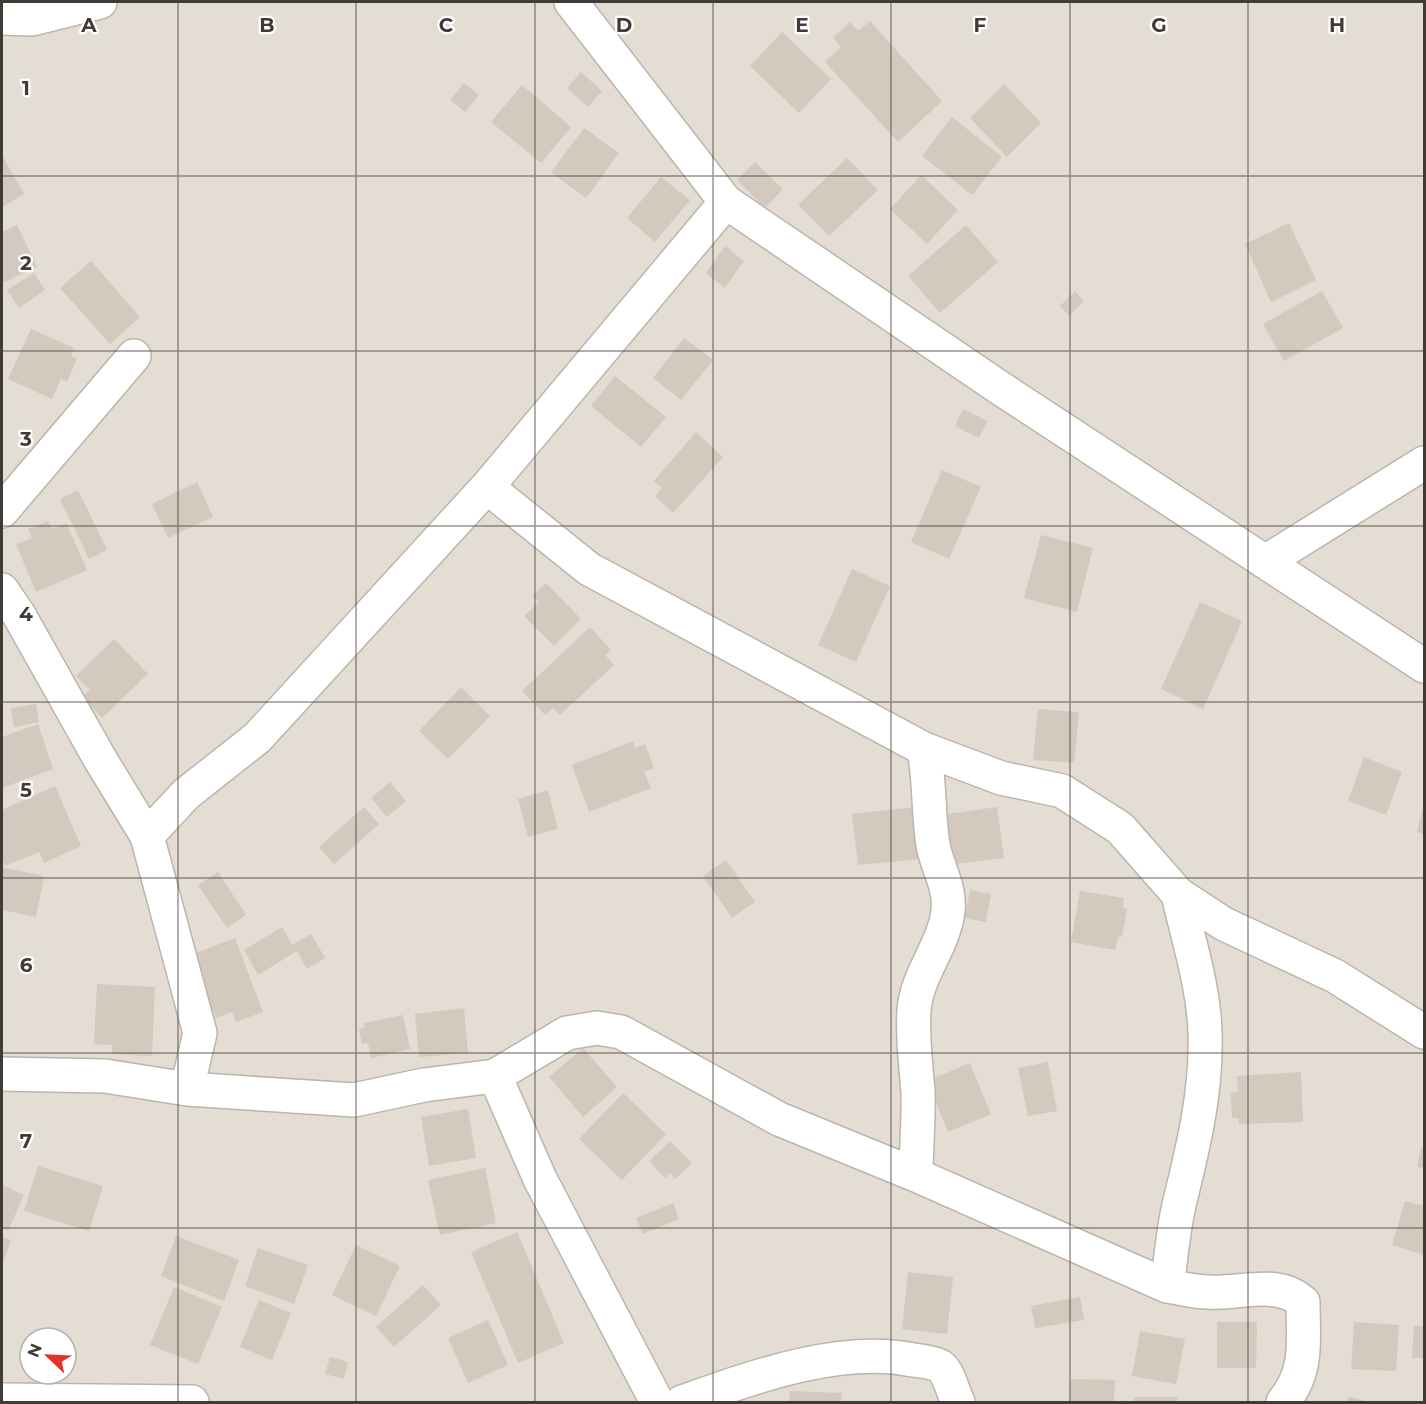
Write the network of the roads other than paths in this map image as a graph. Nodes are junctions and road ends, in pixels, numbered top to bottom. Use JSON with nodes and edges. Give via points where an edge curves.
{"nodes":[{"id":1,"x":100,"y":2,"type":"edge"},
{"id":2,"x":571,"y":2,"type":"edge"},
{"id":3,"x":17,"y":19,"type":"edge"},
{"id":4,"x":2,"y":36,"type":"edge"},
{"id":5,"x":726,"y":202,"type":"junction"},
{"id":6,"x":134,"y":356,"type":"dead end"},
{"id":7,"x":1425,"y":463,"type":"edge"},
{"id":8,"x":487,"y":486,"type":"junction"},
{"id":9,"x":2,"y":511,"type":"edge"},
{"id":10,"x":1265,"y":562,"type":"junction"},
{"id":11,"x":2,"y":590,"type":"edge"},
{"id":12,"x":1425,"y":666,"type":"edge"},
{"id":13,"x":924,"y":749,"type":"junction"},
{"id":14,"x":147,"y":836,"type":"junction"},
{"id":15,"x":1178,"y":894,"type":"junction"},
{"id":16,"x":1425,"y":1032,"type":"edge"},
{"id":17,"x":2,"y":1074,"type":"edge"},
{"id":18,"x":495,"y":1076,"type":"junction"},
{"id":19,"x":187,"y":1089,"type":"junction"},
{"id":20,"x":916,"y":1174,"type":"junction"},
{"id":21,"x":1167,"y":1286,"type":"junction"},
{"id":22,"x":1300,"y":1389,"type":"edge"},
{"id":23,"x":2,"y":1400,"type":"edge"},
{"id":24,"x":192,"y":1402,"type":"edge"},
{"id":25,"x":657,"y":1402,"type":"edge"},
{"id":26,"x":682,"y":1402,"type":"edge"},
{"id":27,"x":958,"y":1402,"type":"edge"},
{"id":28,"x":1283,"y":1402,"type":"edge"}],
"edges":[{"from":1,"to":3,"type":"street"},
{"from":2,"to":5,"type":"street"},
{"from":3,"to":4,"type":"street"},
{"from":5,"to":8,"type":"street"},
{"from":5,"to":10,"type":"street"},
{"from":6,"to":9,"type":"street"},
{"from":7,"to":10,"type":"street"},
{"from":8,"to":13,"type":"street","via":[[589,568]]},
{"from":8,"to":14,"type":"street","via":[[257,738],[186,794]]},
{"from":10,"to":12,"type":"street"},
{"from":11,"to":14,"type":"street"},
{"from":13,"to":15,"type":"street","via":[[1001,778],[1062,791],[1120,828]]},
{"from":13,"to":20,"type":"street","via":[[933,843],[947,890],[948,911],[921,977],[914,1008]]},
{"from":14,"to":19,"type":"street","via":[[200,1033]]},
{"from":15,"to":16,"type":"street","via":[[1224,924],[1335,976]]},
{"from":15,"to":21,"type":"street","via":[[1201,999],[1205,1075]]},
{"from":17,"to":19,"type":"street","via":[[105,1076]]},
{"from":18,"to":19,"type":"street","via":[[424,1085],[354,1100]]},
{"from":18,"to":20,"type":"street","via":[[567,1033],[597,1028],[621,1032],[779,1119]]},
{"from":18,"to":25,"type":"street","via":[[540,1179]]},
{"from":20,"to":21,"type":"street"},
{"from":21,"to":22,"type":"street","via":[[1208,1292],[1270,1288],[1294,1294],[1304,1302]]},
{"from":22,"to":28,"type":"street"},
{"from":23,"to":24,"type":"street"},
{"from":26,"to":27,"type":"street","via":[[784,1370],[860,1355],[899,1357],[940,1366],[948,1375]]}]}
